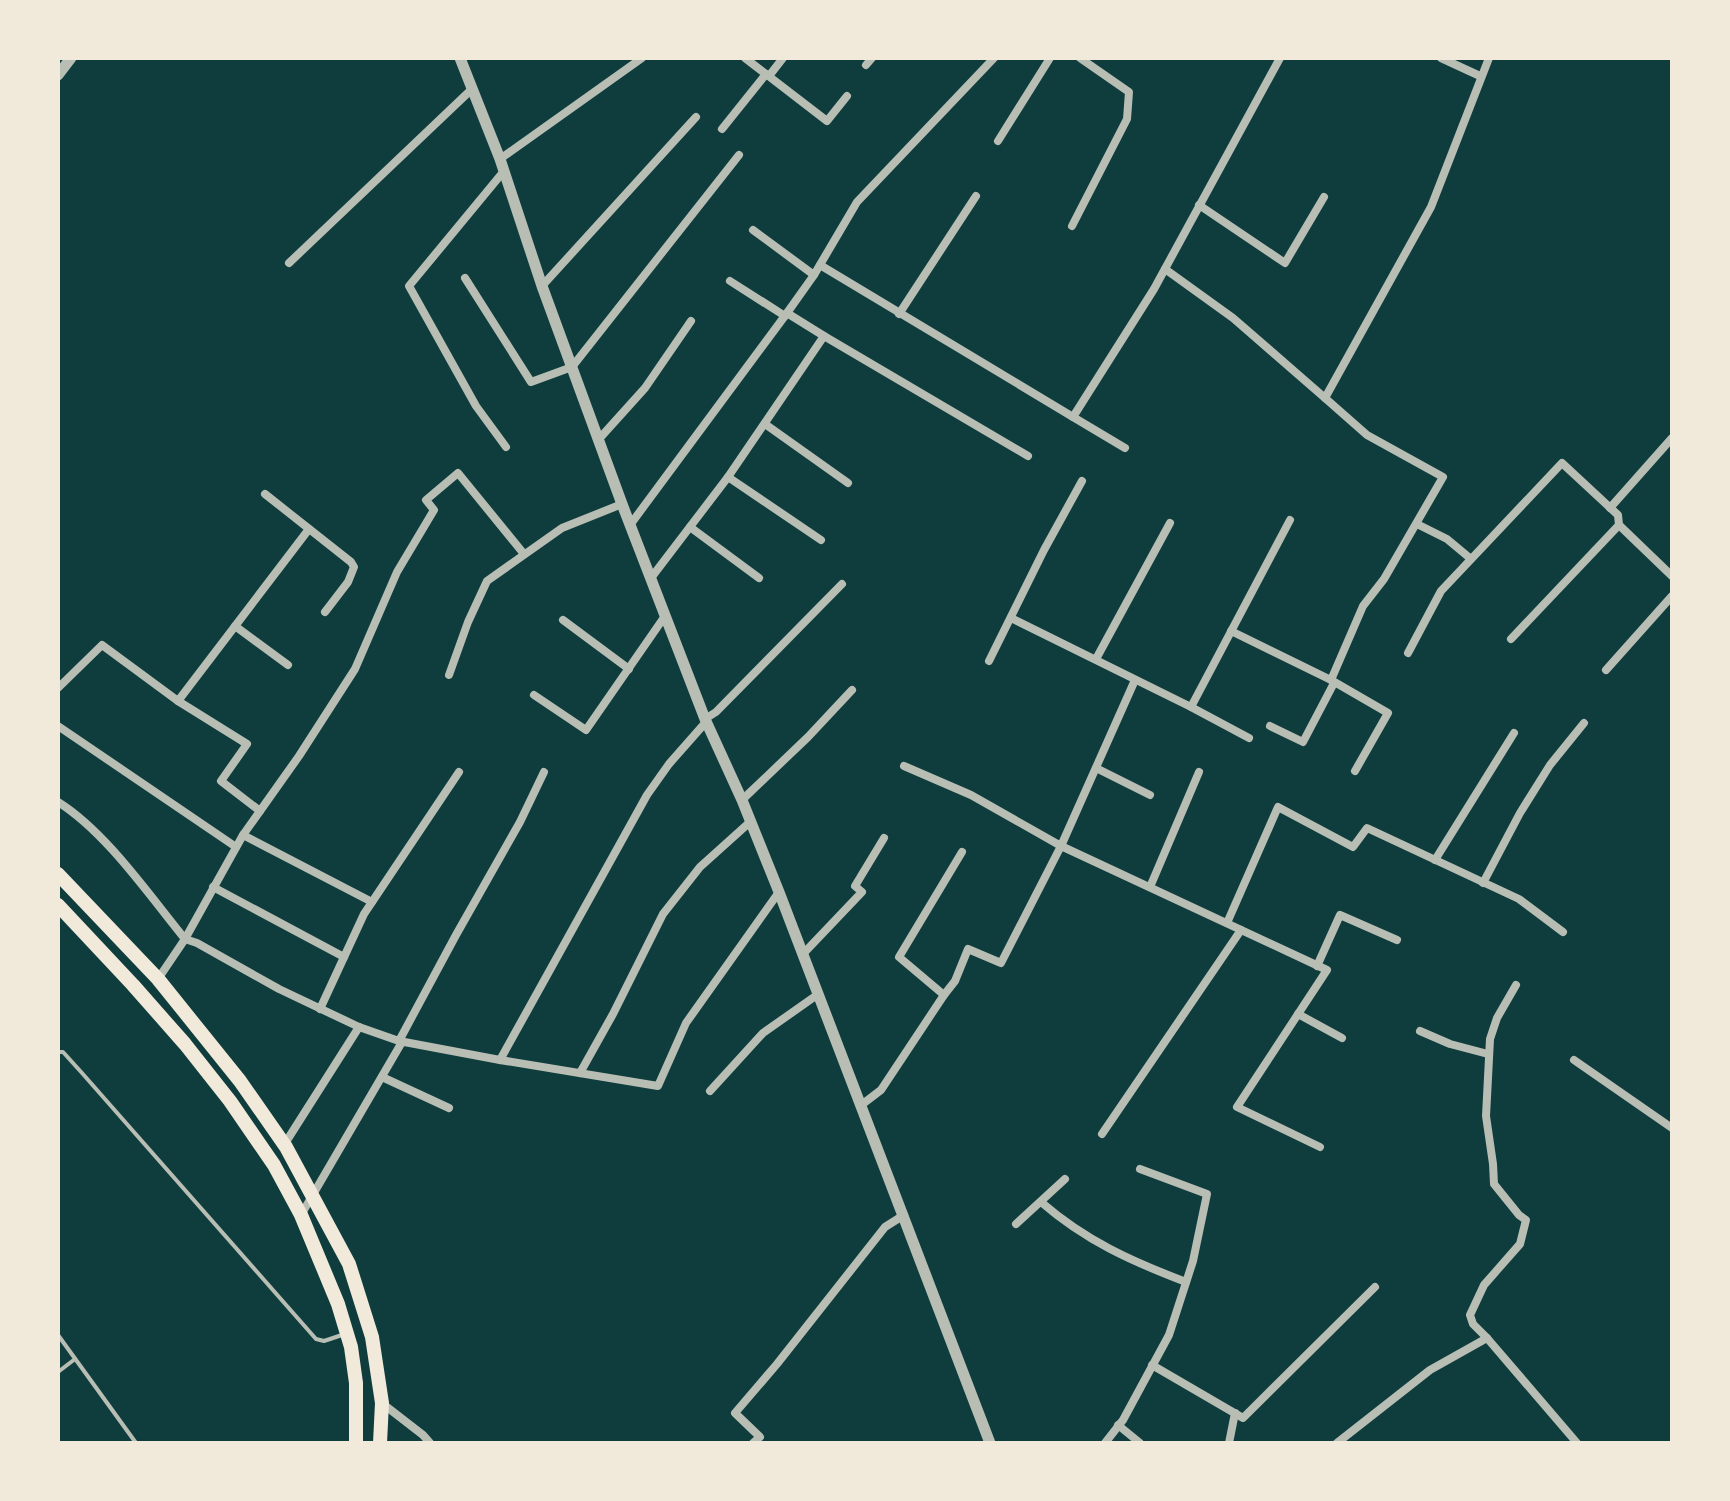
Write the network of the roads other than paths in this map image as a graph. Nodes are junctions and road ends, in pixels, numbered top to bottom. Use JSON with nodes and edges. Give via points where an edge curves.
{"nodes":[{"id":1,"x":71,"y":58,"type":"edge"},
{"id":2,"x":460,"y":58,"type":"edge"},
{"id":3,"x":642,"y":58,"type":"edge"},
{"id":4,"x":745,"y":58,"type":"edge"},
{"id":5,"x":783,"y":58,"type":"edge"},
{"id":6,"x":994,"y":58,"type":"edge"},
{"id":7,"x":1050,"y":58,"type":"edge"},
{"id":8,"x":1080,"y":58,"type":"edge"},
{"id":9,"x":1280,"y":58,"type":"edge"},
{"id":10,"x":1441,"y":58,"type":"edge"},
{"id":11,"x":1489,"y":58,"type":"edge"},
{"id":12,"x":58,"y":75,"type":"edge"},
{"id":13,"x":768,"y":75,"type":"junction"},
{"id":14,"x":1480,"y":76,"type":"junction"},
{"id":15,"x":472,"y":89,"type":"junction"},
{"id":16,"x":847,"y":96,"type":"dead end"},
{"id":17,"x":696,"y":117,"type":"dead end"},
{"id":18,"x":722,"y":129,"type":"dead end"},
{"id":19,"x":998,"y":141,"type":"dead end"},
{"id":20,"x":739,"y":155,"type":"dead end"},
{"id":21,"x":502,"y":165,"type":"junction"},
{"id":22,"x":976,"y":196,"type":"dead end"},
{"id":23,"x":1324,"y":197,"type":"dead end"},
{"id":24,"x":1199,"y":205,"type":"junction"},
{"id":25,"x":1072,"y":226,"type":"dead end"},
{"id":26,"x":753,"y":230,"type":"dead end"},
{"id":27,"x":289,"y":263,"type":"dead end"},
{"id":28,"x":820,"y":265,"type":"junction"},
{"id":29,"x":1165,"y":269,"type":"junction"},
{"id":30,"x":814,"y":275,"type":"junction"},
{"id":31,"x":465,"y":278,"type":"dead end"},
{"id":32,"x":730,"y":281,"type":"dead end"},
{"id":33,"x":542,"y":286,"type":"junction"},
{"id":34,"x":786,"y":314,"type":"junction"},
{"id":35,"x":899,"y":314,"type":"junction"},
{"id":36,"x":691,"y":321,"type":"dead end"},
{"id":37,"x":824,"y":336,"type":"junction"},
{"id":38,"x":572,"y":367,"type":"junction"},
{"id":39,"x":1325,"y":398,"type":"junction"},
{"id":40,"x":1073,"y":417,"type":"junction"},
{"id":41,"x":765,"y":424,"type":"junction"},
{"id":42,"x":1672,"y":438,"type":"edge"},
{"id":43,"x":599,"y":439,"type":"junction"},
{"id":44,"x":506,"y":447,"type":"dead end"},
{"id":45,"x":1125,"y":448,"type":"dead end"},
{"id":46,"x":1028,"y":456,"type":"dead end"},
{"id":47,"x":728,"y":477,"type":"junction"},
{"id":48,"x":1082,"y":481,"type":"dead end"},
{"id":49,"x":848,"y":483,"type":"dead end"},
{"id":50,"x":265,"y":494,"type":"dead end"},
{"id":51,"x":622,"y":504,"type":"junction"},
{"id":52,"x":1610,"y":508,"type":"junction"},
{"id":53,"x":1290,"y":520,"type":"dead end"},
{"id":54,"x":1170,"y":523,"type":"dead end"},
{"id":55,"x":1417,"y":524,"type":"junction"},
{"id":56,"x":630,"y":525,"type":"junction"},
{"id":57,"x":1619,"y":525,"type":"junction"},
{"id":58,"x":690,"y":527,"type":"junction"},
{"id":59,"x":309,"y":529,"type":"junction"},
{"id":60,"x":821,"y":540,"type":"dead end"},
{"id":61,"x":524,"y":554,"type":"junction"},
{"id":62,"x":1471,"y":559,"type":"junction"},
{"id":63,"x":1672,"y":576,"type":"edge"},
{"id":64,"x":651,"y":578,"type":"junction"},
{"id":65,"x":759,"y":578,"type":"dead end"},
{"id":66,"x":842,"y":584,"type":"dead end"},
{"id":67,"x":1672,"y":596,"type":"edge"},
{"id":68,"x":325,"y":612,"type":"dead end"},
{"id":69,"x":665,"y":616,"type":"junction"},
{"id":70,"x":1011,"y":618,"type":"junction"},
{"id":71,"x":563,"y":620,"type":"dead end"},
{"id":72,"x":235,"y":626,"type":"junction"},
{"id":73,"x":1231,"y":631,"type":"junction"},
{"id":74,"x":1511,"y":639,"type":"dead end"},
{"id":75,"x":1408,"y":653,"type":"dead end"},
{"id":76,"x":1096,"y":659,"type":"junction"},
{"id":77,"x":989,"y":661,"type":"dead end"},
{"id":78,"x":288,"y":665,"type":"dead end"},
{"id":79,"x":629,"y":669,"type":"junction"},
{"id":80,"x":1606,"y":670,"type":"dead end"},
{"id":81,"x":449,"y":675,"type":"dead end"},
{"id":82,"x":1135,"y":680,"type":"junction"},
{"id":83,"x":1332,"y":682,"type":"junction"},
{"id":84,"x":58,"y":688,"type":"edge"},
{"id":85,"x":852,"y":690,"type":"dead end"},
{"id":86,"x":534,"y":695,"type":"dead end"},
{"id":87,"x":178,"y":701,"type":"junction"},
{"id":88,"x":1191,"y":707,"type":"junction"},
{"id":89,"x":706,"y":721,"type":"junction"},
{"id":90,"x":1584,"y":723,"type":"dead end"},
{"id":91,"x":58,"y":726,"type":"edge"},
{"id":92,"x":1270,"y":726,"type":"dead end"},
{"id":93,"x":1514,"y":733,"type":"dead end"},
{"id":94,"x":1249,"y":738,"type":"dead end"},
{"id":95,"x":904,"y":766,"type":"dead end"},
{"id":96,"x":1096,"y":768,"type":"junction"},
{"id":97,"x":1355,"y":771,"type":"dead end"},
{"id":98,"x":459,"y":772,"type":"dead end"},
{"id":99,"x":544,"y":772,"type":"dead end"},
{"id":100,"x":1199,"y":772,"type":"dead end"},
{"id":101,"x":1150,"y":795,"type":"dead end"},
{"id":102,"x":742,"y":800,"type":"junction"},
{"id":103,"x":58,"y":802,"type":"edge"},
{"id":104,"x":260,"y":811,"type":"junction"},
{"id":105,"x":750,"y":822,"type":"junction"},
{"id":106,"x":243,"y":835,"type":"junction"},
{"id":107,"x":884,"y":838,"type":"dead end"},
{"id":108,"x":1061,"y":846,"type":"junction"},
{"id":109,"x":236,"y":847,"type":"junction"},
{"id":110,"x":962,"y":852,"type":"dead end"},
{"id":111,"x":1435,"y":860,"type":"junction"},
{"id":112,"x":58,"y":874,"type":"edge"},
{"id":113,"x":1483,"y":883,"type":"junction"},
{"id":114,"x":213,"y":887,"type":"junction"},
{"id":115,"x":1150,"y":887,"type":"junction"},
{"id":116,"x":779,"y":892,"type":"junction"},
{"id":117,"x":372,"y":902,"type":"junction"},
{"id":118,"x":58,"y":905,"type":"edge"},
{"id":119,"x":1227,"y":923,"type":"junction"},
{"id":120,"x":1241,"y":930,"type":"junction"},
{"id":121,"x":1563,"y":932,"type":"dead end"},
{"id":122,"x":185,"y":939,"type":"junction"},
{"id":123,"x":1397,"y":940,"type":"dead end"},
{"id":124,"x":802,"y":955,"type":"junction"},
{"id":125,"x":344,"y":957,"type":"junction"},
{"id":126,"x":1317,"y":966,"type":"junction"},
{"id":127,"x":158,"y":979,"type":"junction"},
{"id":128,"x":1516,"y":985,"type":"dead end"},
{"id":129,"x":817,"y":995,"type":"junction"},
{"id":130,"x":944,"y":995,"type":"junction"},
{"id":131,"x":320,"y":1009,"type":"junction"},
{"id":132,"x":1298,"y":1014,"type":"junction"},
{"id":133,"x":359,"y":1027,"type":"junction"},
{"id":134,"x":1420,"y":1031,"type":"dead end"},
{"id":135,"x":1342,"y":1038,"type":"dead end"},
{"id":136,"x":400,"y":1041,"type":"junction"},
{"id":137,"x":58,"y":1052,"type":"edge"},
{"id":138,"x":1488,"y":1054,"type":"junction"},
{"id":139,"x":500,"y":1060,"type":"junction"},
{"id":140,"x":1574,"y":1060,"type":"dead end"},
{"id":141,"x":580,"y":1073,"type":"junction"},
{"id":142,"x":382,"y":1077,"type":"junction"},
{"id":143,"x":710,"y":1091,"type":"dead end"},
{"id":144,"x":860,"y":1106,"type":"junction"},
{"id":145,"x":449,"y":1108,"type":"dead end"},
{"id":146,"x":1672,"y":1128,"type":"edge"},
{"id":147,"x":1102,"y":1134,"type":"dead end"},
{"id":148,"x":284,"y":1145,"type":"junction"},
{"id":149,"x":1320,"y":1147,"type":"dead end"},
{"id":150,"x":1140,"y":1169,"type":"dead end"},
{"id":151,"x":1065,"y":1179,"type":"dead end"},
{"id":152,"x":313,"y":1195,"type":"junction"},
{"id":153,"x":1041,"y":1202,"type":"junction"},
{"id":154,"x":301,"y":1215,"type":"junction"},
{"id":155,"x":904,"y":1215,"type":"junction"},
{"id":156,"x":1016,"y":1224,"type":"dead end"},
{"id":157,"x":1186,"y":1282,"type":"junction"},
{"id":158,"x":1375,"y":1287,"type":"dead end"},
{"id":159,"x":347,"y":1333,"type":"junction"},
{"id":160,"x":58,"y":1335,"type":"edge"},
{"id":161,"x":1487,"y":1338,"type":"junction"},
{"id":162,"x":75,"y":1359,"type":"junction"},
{"id":163,"x":1152,"y":1365,"type":"junction"},
{"id":164,"x":58,"y":1372,"type":"edge"},
{"id":165,"x":382,"y":1403,"type":"junction"},
{"id":166,"x":1235,"y":1413,"type":"junction"},
{"id":167,"x":1118,"y":1425,"type":"junction"},
{"id":168,"x":136,"y":1443,"type":"edge"},
{"id":169,"x":356,"y":1443,"type":"edge"},
{"id":170,"x":380,"y":1443,"type":"edge"},
{"id":171,"x":430,"y":1443,"type":"edge"},
{"id":172,"x":753,"y":1443,"type":"edge"},
{"id":173,"x":990,"y":1443,"type":"edge"},
{"id":174,"x":1105,"y":1443,"type":"edge"},
{"id":175,"x":1140,"y":1443,"type":"edge"},
{"id":176,"x":1229,"y":1443,"type":"edge"},
{"id":177,"x":1337,"y":1443,"type":"edge"},
{"id":178,"x":1577,"y":1443,"type":"edge"}],
"edges":[{"from":1,"to":12,"type":"street"},
{"from":2,"to":15,"type":"street"},
{"from":3,"to":21,"type":"street"},
{"from":4,"to":13,"type":"street"},
{"from":5,"to":13,"type":"street"},
{"from":6,"to":28,"type":"street","via":[[857,202]]},
{"from":7,"to":19,"type":"street"},
{"from":8,"to":25,"type":"street","via":[[1129,92],[1127,119]]},
{"from":9,"to":24,"type":"street"},
{"from":10,"to":14,"type":"street"},
{"from":11,"to":14,"type":"street"},
{"from":13,"to":16,"type":"street","via":[[827,121]]},
{"from":13,"to":18,"type":"street"},
{"from":14,"to":39,"type":"street","via":[[1431,207]]},
{"from":15,"to":21,"type":"street"},
{"from":15,"to":27,"type":"street"},
{"from":17,"to":33,"type":"street"},
{"from":20,"to":38,"type":"street"},
{"from":21,"to":33,"type":"street"},
{"from":21,"to":44,"type":"street","via":[[409,286],[476,406]]},
{"from":22,"to":35,"type":"street"},
{"from":23,"to":24,"type":"street","via":[[1285,263]]},
{"from":24,"to":29,"type":"street"},
{"from":26,"to":30,"type":"street"},
{"from":28,"to":30,"type":"street"},
{"from":28,"to":35,"type":"street"},
{"from":29,"to":39,"type":"street","via":[[1233,318]]},
{"from":29,"to":40,"type":"street"},
{"from":30,"to":34,"type":"street"},
{"from":31,"to":38,"type":"street","via":[[531,382]]},
{"from":32,"to":34,"type":"street"},
{"from":33,"to":38,"type":"street"},
{"from":34,"to":37,"type":"street"},
{"from":34,"to":56,"type":"street"},
{"from":35,"to":40,"type":"street"},
{"from":36,"to":43,"type":"street","via":[[645,388]]},
{"from":37,"to":41,"type":"street"},
{"from":37,"to":46,"type":"street"},
{"from":38,"to":43,"type":"street"},
{"from":39,"to":55,"type":"street","via":[[1367,435],[1443,477]]},
{"from":40,"to":45,"type":"street"},
{"from":41,"to":47,"type":"street"},
{"from":41,"to":49,"type":"street"},
{"from":42,"to":52,"type":"street"},
{"from":43,"to":51,"type":"street"},
{"from":47,"to":58,"type":"street"},
{"from":47,"to":60,"type":"street"},
{"from":48,"to":70,"type":"street"},
{"from":50,"to":59,"type":"street"},
{"from":51,"to":56,"type":"street"},
{"from":51,"to":61,"type":"street","via":[[562,528]]},
{"from":52,"to":57,"type":"street"},
{"from":52,"to":62,"type":"street","via":[[1562,463]]},
{"from":53,"to":73,"type":"street"},
{"from":54,"to":76,"type":"street"},
{"from":55,"to":62,"type":"street"},
{"from":55,"to":83,"type":"street","via":[[1363,606]]},
{"from":56,"to":64,"type":"street"},
{"from":57,"to":63,"type":"street"},
{"from":57,"to":74,"type":"street"},
{"from":58,"to":64,"type":"street"},
{"from":58,"to":65,"type":"street"},
{"from":59,"to":68,"type":"street","via":[[354,567]]},
{"from":59,"to":72,"type":"street"},
{"from":61,"to":81,"type":"street","via":[[487,581]]},
{"from":61,"to":104,"type":"street","via":[[458,473],[426,500],[434,510],[397,572],[355,669]]},
{"from":62,"to":75,"type":"street","via":[[1441,591]]},
{"from":64,"to":69,"type":"street"},
{"from":66,"to":89,"type":"street"},
{"from":67,"to":80,"type":"street"},
{"from":69,"to":79,"type":"street"},
{"from":69,"to":89,"type":"street"},
{"from":70,"to":76,"type":"street"},
{"from":70,"to":77,"type":"street"},
{"from":71,"to":79,"type":"street"},
{"from":72,"to":78,"type":"street"},
{"from":72,"to":87,"type":"street"},
{"from":73,"to":83,"type":"street"},
{"from":73,"to":88,"type":"street"},
{"from":76,"to":82,"type":"street"},
{"from":79,"to":86,"type":"street","via":[[586,730]]},
{"from":82,"to":88,"type":"street"},
{"from":82,"to":96,"type":"street"},
{"from":83,"to":92,"type":"street","via":[[1303,742]]},
{"from":83,"to":97,"type":"street","via":[[1388,713]]},
{"from":84,"to":87,"type":"street","via":[[102,645]]},
{"from":85,"to":102,"type":"street"},
{"from":87,"to":104,"type":"street","via":[[247,744],[221,781]]},
{"from":88,"to":94,"type":"street"},
{"from":89,"to":102,"type":"street"},
{"from":89,"to":139,"type":"street","via":[[647,795]]},
{"from":90,"to":113,"type":"street","via":[[1550,765]]},
{"from":91,"to":109,"type":"street"},
{"from":93,"to":111,"type":"street"},
{"from":95,"to":108,"type":"street","via":[[971,795]]},
{"from":96,"to":101,"type":"street"},
{"from":96,"to":108,"type":"street"},
{"from":98,"to":117,"type":"street"},
{"from":99,"to":136,"type":"street"},
{"from":100,"to":115,"type":"street"},
{"from":102,"to":105,"type":"street"},
{"from":103,"to":122,"type":"street","via":[[120,858]]},
{"from":104,"to":106,"type":"street"},
{"from":105,"to":116,"type":"street"},
{"from":105,"to":141,"type":"street","via":[[700,867],[663,914]]},
{"from":106,"to":109,"type":"street"},
{"from":106,"to":117,"type":"street"},
{"from":107,"to":124,"type":"street","via":[[855,886],[862,892]]},
{"from":108,"to":115,"type":"street"},
{"from":108,"to":130,"type":"street","via":[[1001,963],[968,949]]},
{"from":109,"to":114,"type":"street"},
{"from":110,"to":130,"type":"street","via":[[899,957]]},
{"from":111,"to":113,"type":"street"},
{"from":111,"to":119,"type":"street","via":[[1367,828],[1353,847],[1278,807]]},
{"from":112,"to":127,"type":"highway"},
{"from":113,"to":121,"type":"street","via":[[1519,899]]},
{"from":114,"to":122,"type":"street"},
{"from":114,"to":125,"type":"street"},
{"from":115,"to":119,"type":"street"},
{"from":116,"to":124,"type":"street"},
{"from":116,"to":141,"type":"street","via":[[686,1023],[658,1086]]},
{"from":117,"to":125,"type":"street"},
{"from":118,"to":154,"type":"highway","via":[[230,1101]]},
{"from":119,"to":120,"type":"street"},
{"from":120,"to":126,"type":"street"},
{"from":120,"to":147,"type":"street"},
{"from":122,"to":127,"type":"street"},
{"from":122,"to":131,"type":"street"},
{"from":123,"to":126,"type":"street","via":[[1340,915]]},
{"from":124,"to":129,"type":"street"},
{"from":125,"to":131,"type":"street"},
{"from":126,"to":132,"type":"street","via":[[1327,970]]},
{"from":127,"to":148,"type":"highway"},
{"from":128,"to":138,"type":"street","via":[[1497,1018]]},
{"from":129,"to":143,"type":"street","via":[[763,1033]]},
{"from":129,"to":144,"type":"street"},
{"from":130,"to":144,"type":"street","via":[[881,1090]]},
{"from":131,"to":133,"type":"street"},
{"from":132,"to":135,"type":"street"},
{"from":132,"to":149,"type":"street","via":[[1237,1107]]},
{"from":133,"to":136,"type":"street"},
{"from":133,"to":148,"type":"street"},
{"from":134,"to":138,"type":"street"},
{"from":136,"to":139,"type":"street"},
{"from":136,"to":142,"type":"street"},
{"from":137,"to":159,"type":"lane","via":[[316,1339]]},
{"from":138,"to":161,"type":"street","via":[[1486,1116],[1494,1184],[1526,1220],[1520,1244],[1484,1285],[1470,1315]]},
{"from":139,"to":141,"type":"street"},
{"from":140,"to":146,"type":"street"},
{"from":142,"to":145,"type":"street"},
{"from":142,"to":152,"type":"street"},
{"from":144,"to":155,"type":"street"},
{"from":148,"to":152,"type":"highway"},
{"from":150,"to":157,"type":"street","via":[[1207,1194]]},
{"from":151,"to":153,"type":"street"},
{"from":152,"to":154,"type":"street"},
{"from":152,"to":165,"type":"highway","via":[[349,1264],[372,1337]]},
{"from":153,"to":156,"type":"street"},
{"from":153,"to":157,"type":"street","via":[[1100,1245]]},
{"from":154,"to":159,"type":"highway"},
{"from":155,"to":172,"type":"street","via":[[885,1227],[735,1413],[760,1437]]},
{"from":155,"to":173,"type":"street"},
{"from":157,"to":163,"type":"street","via":[[1169,1335]]},
{"from":158,"to":166,"type":"street","via":[[1243,1418]]},
{"from":159,"to":169,"type":"highway","via":[[356,1383]]},
{"from":160,"to":162,"type":"lane"},
{"from":161,"to":177,"type":"street","via":[[1430,1370]]},
{"from":161,"to":178,"type":"street"},
{"from":162,"to":164,"type":"lane"},
{"from":162,"to":168,"type":"lane"},
{"from":163,"to":166,"type":"street"},
{"from":163,"to":167,"type":"street"},
{"from":165,"to":170,"type":"highway"},
{"from":165,"to":171,"type":"street"},
{"from":166,"to":176,"type":"street"},
{"from":167,"to":174,"type":"street"},
{"from":167,"to":175,"type":"street"}]}
